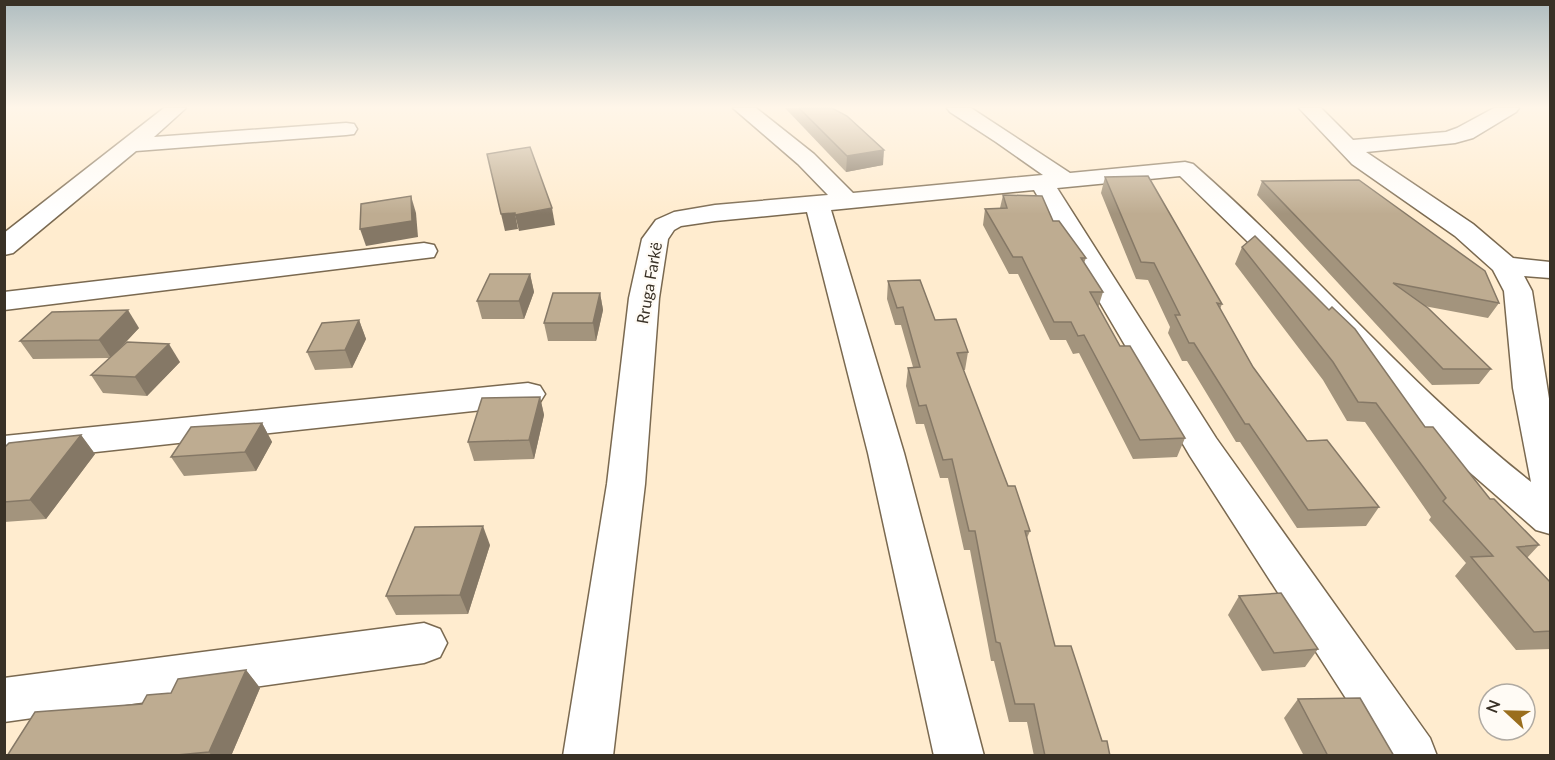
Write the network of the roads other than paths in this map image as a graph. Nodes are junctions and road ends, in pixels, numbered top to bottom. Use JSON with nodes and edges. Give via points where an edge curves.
{"nodes":[{"id":1,"x":135,"y":143,"type":"edge"},
{"id":2,"x":164,"y":143,"type":"edge"},
{"id":3,"x":787,"y":143,"type":"edge"},
{"id":4,"x":1003,"y":143,"type":"edge"},
{"id":5,"x":1344,"y":143,"type":"edge"},
{"id":6,"x":1386,"y":143,"type":"edge"},
{"id":7,"x":132,"y":146,"type":"junction"},
{"id":8,"x":1347,"y":147,"type":"junction"},
{"id":9,"x":1054,"y":182,"type":"junction"},
{"id":10,"x":832,"y":203,"type":"junction"},
{"id":11,"x":4,"y":247,"type":"edge"},
{"id":12,"x":424,"y":251,"type":"dead end"},
{"id":13,"x":1505,"y":266,"type":"junction"},
{"id":14,"x":1551,"y":270,"type":"edge"},
{"id":15,"x":4,"y":301,"type":"edge"},
{"id":16,"x":528,"y":394,"type":"dead end"},
{"id":17,"x":4,"y":449,"type":"edge"},
{"id":18,"x":1551,"y":485,"type":"edge"},
{"id":19,"x":1551,"y":519,"type":"edge"},
{"id":20,"x":424,"y":643,"type":"dead end"},
{"id":21,"x":4,"y":700,"type":"edge"},
{"id":22,"x":588,"y":756,"type":"edge"},
{"id":23,"x":959,"y":756,"type":"edge"},
{"id":24,"x":1412,"y":756,"type":"edge"}],
"edges":[{"from":1,"to":7,"type":"street"},
{"from":2,"to":7,"type":"street"},
{"from":3,"to":10,"type":"street","via":[[806,159]]},
{"from":4,"to":9,"type":"street"},
{"from":5,"to":8,"type":"street"},
{"from":6,"to":8,"type":"street"},
{"from":7,"to":11,"type":"street","via":[[58,200]]},
{"from":8,"to":13,"type":"street","via":[[1378,173],[1464,230]]},
{"from":9,"to":10,"type":"street","name":"Rruga Farkë"},
{"from":9,"to":19,"type":"street","name":"Rruga Farkë","via":[[1185,169],[1276,255],[1463,446]]},
{"from":9,"to":24,"type":"street","via":[[1203,447]]},
{"from":10,"to":22,"type":"street","name":"Rruga Farkë","via":[[674,220],[655,239],[644,298],[626,484]]},
{"from":10,"to":23,"type":"street","via":[[886,453]]},
{"from":12,"to":15,"type":"street"},
{"from":13,"to":14,"type":"street"},
{"from":13,"to":18,"type":"street","via":[[1518,291],[1530,388]]},
{"from":16,"to":17,"type":"street"},
{"from":20,"to":21,"type":"street"}]}
